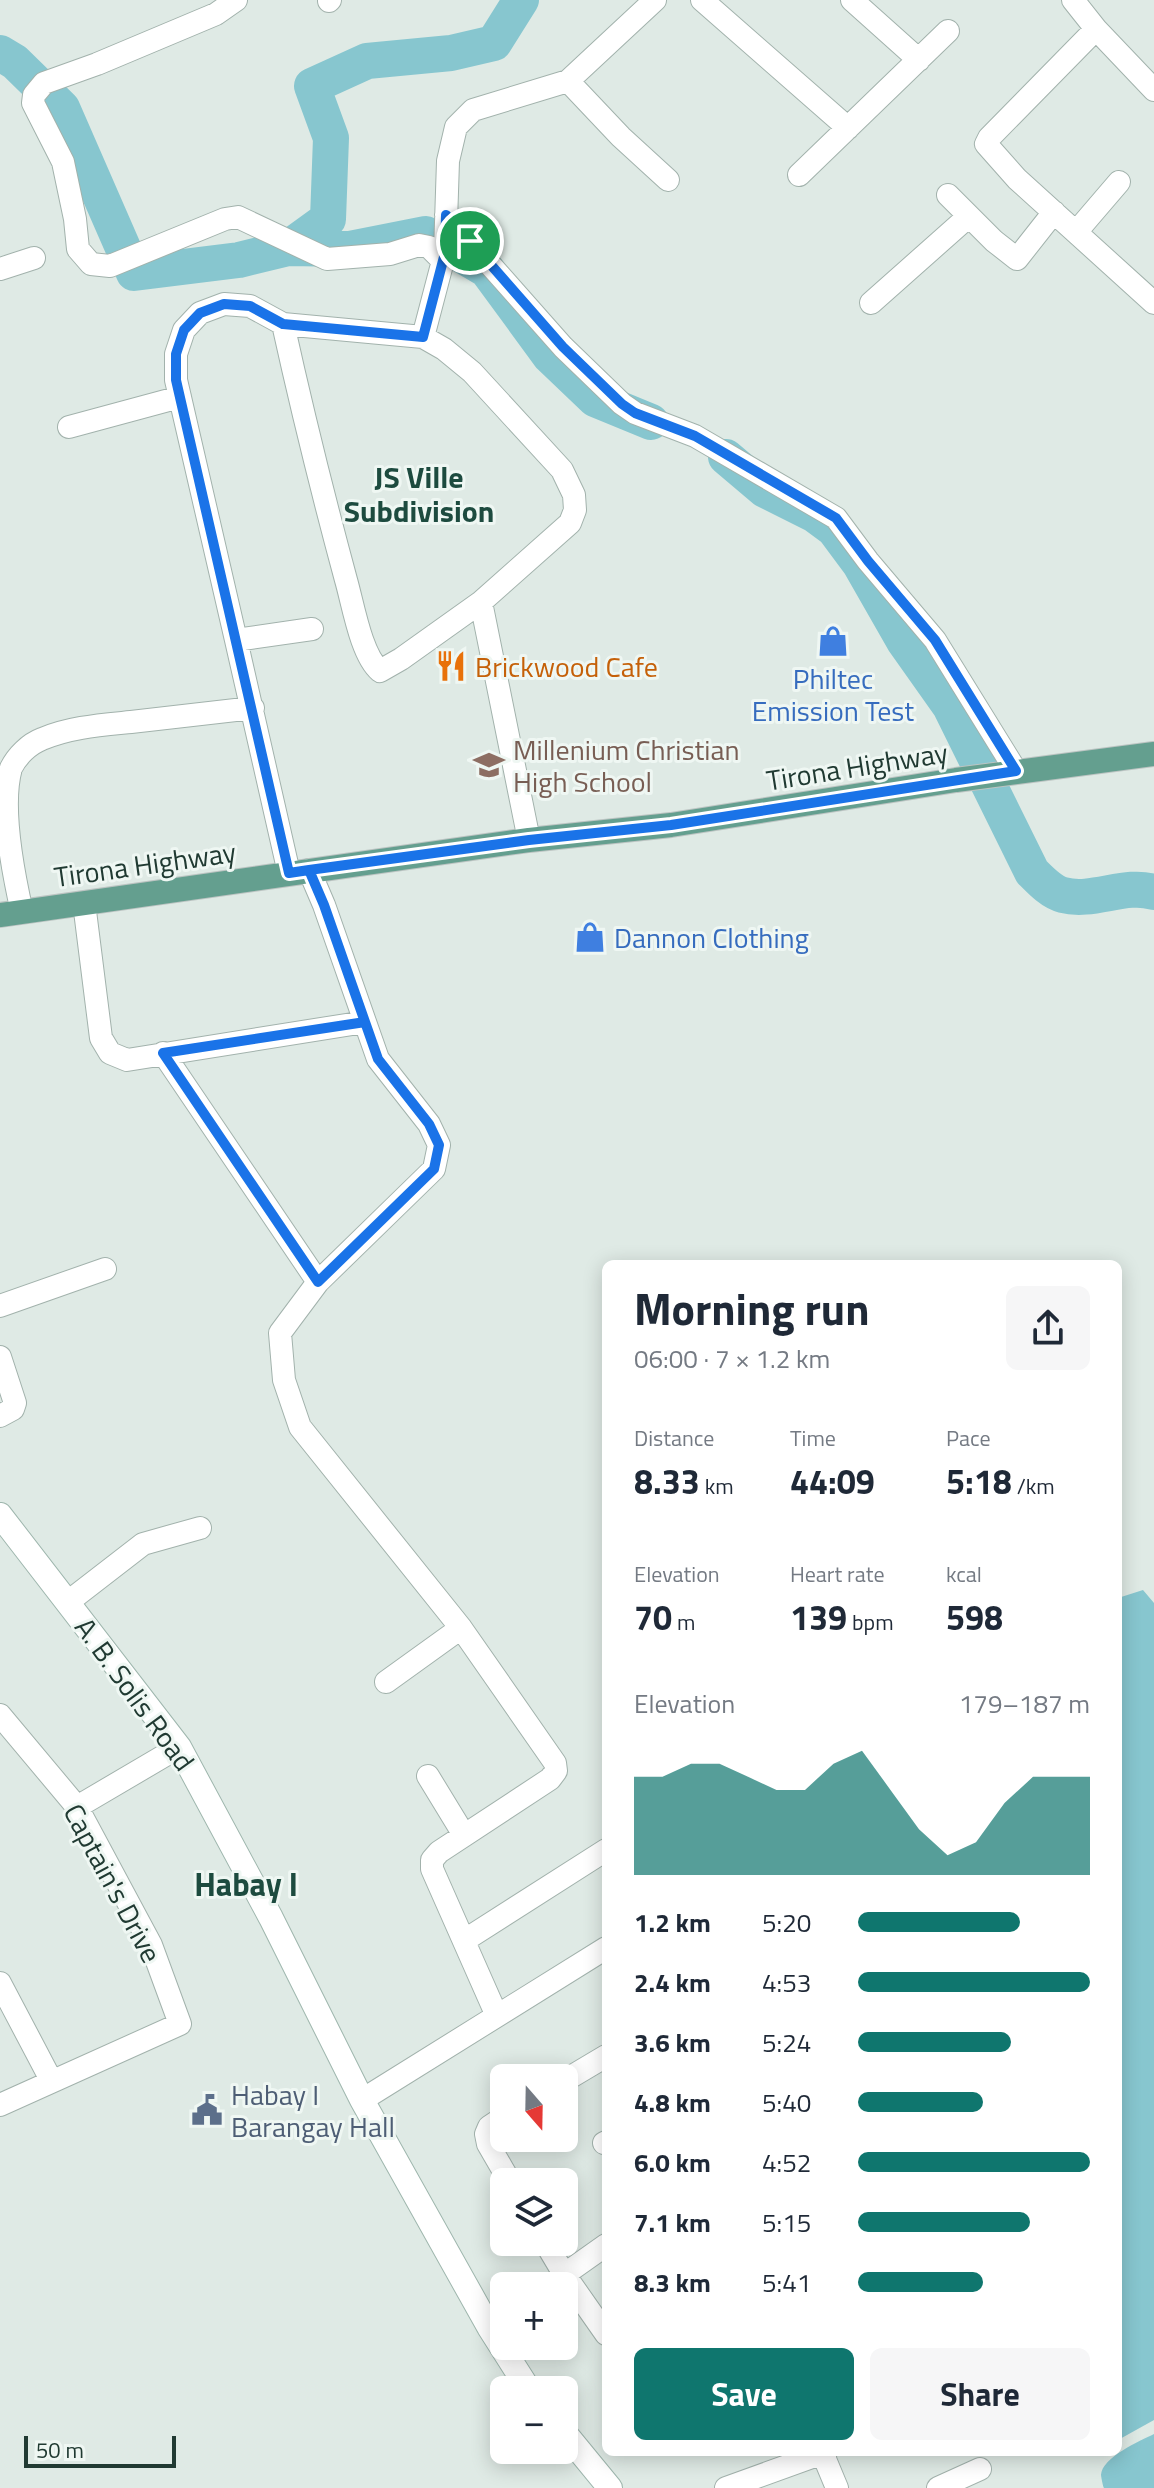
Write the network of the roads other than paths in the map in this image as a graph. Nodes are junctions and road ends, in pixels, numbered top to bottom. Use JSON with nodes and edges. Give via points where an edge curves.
{"nodes":[{"id":1,"x":236,"y":0,"type":"edge"},
{"id":2,"x":655,"y":0,"type":"edge"},
{"id":3,"x":702,"y":0,"type":"edge"},
{"id":4,"x":852,"y":0,"type":"edge"},
{"id":5,"x":1073,"y":0,"type":"edge"},
{"id":6,"x":1096,"y":29,"type":"junction"},
{"id":7,"x":948,"y":31,"type":"dead end"},
{"id":8,"x":919,"y":60,"type":"junction"},
{"id":9,"x":568,"y":81,"type":"junction"},
{"id":10,"x":1154,"y":90,"type":"edge"},
{"id":11,"x":848,"y":128,"type":"junction"},
{"id":12,"x":799,"y":175,"type":"dead end"},
{"id":13,"x":668,"y":180,"type":"dead end"},
{"id":14,"x":1119,"y":182,"type":"dead end"},
{"id":15,"x":948,"y":195,"type":"dead end"},
{"id":16,"x":1054,"y":212,"type":"junction"},
{"id":17,"x":969,"y":216,"type":"junction"},
{"id":18,"x":1077,"y":231,"type":"junction"},
{"id":19,"x":445,"y":240,"type":"junction"},
{"id":20,"x":34,"y":258,"type":"dead end"},
{"id":21,"x":0,"y":269,"type":"edge"},
{"id":22,"x":1151,"y":291,"type":"edge"},
{"id":23,"x":871,"y":303,"type":"dead end"},
{"id":24,"x":283,"y":324,"type":"junction"},
{"id":25,"x":423,"y":337,"type":"junction"},
{"id":26,"x":180,"y":397,"type":"junction"},
{"id":27,"x":69,"y":427,"type":"dead end"},
{"id":28,"x":481,"y":602,"type":"junction"},
{"id":29,"x":312,"y":629,"type":"dead end"},
{"id":30,"x":236,"y":640,"type":"junction"},
{"id":31,"x":253,"y":708,"type":"junction"},
{"id":32,"x":1154,"y":754,"type":"edge"},
{"id":33,"x":1005,"y":773,"type":"junction"},
{"id":34,"x":529,"y":840,"type":"junction"},
{"id":35,"x":299,"y":872,"type":"junction"},
{"id":36,"x":84,"y":903,"type":"junction"},
{"id":37,"x":11,"y":914,"type":"edge"},
{"id":38,"x":365,"y":1022,"type":"junction"},
{"id":39,"x":163,"y":1053,"type":"junction"},
{"id":40,"x":105,"y":1269,"type":"dead end"},
{"id":41,"x":318,"y":1282,"type":"junction"},
{"id":42,"x":0,"y":1306,"type":"edge"},
{"id":43,"x":0,"y":1357,"type":"edge"},
{"id":44,"x":0,"y":1416,"type":"edge"},
{"id":45,"x":0,"y":1515,"type":"edge"},
{"id":46,"x":200,"y":1528,"type":"dead end"},
{"id":47,"x":68,"y":1602,"type":"junction"},
{"id":48,"x":461,"y":1628,"type":"junction"},
{"id":49,"x":386,"y":1682,"type":"dead end"},
{"id":50,"x":0,"y":1715,"type":"edge"},
{"id":51,"x":179,"y":1747,"type":"junction"},
{"id":52,"x":428,"y":1776,"type":"dead end"},
{"id":53,"x":77,"y":1807,"type":"junction"},
{"id":54,"x":464,"y":1835,"type":"junction"},
{"id":55,"x":602,"y":1853,"type":"edge"},
{"id":56,"x":465,"y":1940,"type":"junction"},
{"id":57,"x":602,"y":1950,"type":"edge"},
{"id":58,"x":0,"y":1983,"type":"edge"},
{"id":59,"x":497,"y":2016,"type":"junction"},
{"id":60,"x":602,"y":2058,"type":"edge"},
{"id":61,"x":578,"y":2073,"type":"edge"},
{"id":62,"x":51,"y":2080,"type":"junction"},
{"id":63,"x":362,"y":2100,"type":"junction"},
{"id":64,"x":0,"y":2105,"type":"edge"},
{"id":65,"x":490,"y":2126,"type":"edge"},
{"id":66,"x":490,"y":2147,"type":"edge"},
{"id":67,"x":602,"y":2248,"type":"edge"},
{"id":68,"x":567,"y":2272,"type":"edge"},
{"id":69,"x":578,"y":2304,"type":"edge"},
{"id":70,"x":490,"y":2312,"type":"edge"},
{"id":71,"x":602,"y":2330,"type":"edge"},
{"id":72,"x":578,"y":2449,"type":"edge"},
{"id":73,"x":813,"y":2456,"type":"edge"},
{"id":74,"x":825,"y":2456,"type":"edge"},
{"id":75,"x":980,"y":2469,"type":"dead end"},
{"id":76,"x":610,"y":2488,"type":"edge"},
{"id":77,"x":726,"y":2488,"type":"edge"},
{"id":78,"x":837,"y":2488,"type":"edge"},
{"id":79,"x":938,"y":2488,"type":"edge"}],
"edges":[{"from":1,"to":19,"type":"street","via":[[216,14],[44,83],[34,95],[33,103],[63,162],[78,249],[85,260],[110,266],[238,217],[327,259],[390,254]]},
{"from":2,"to":9,"type":"street"},
{"from":3,"to":11,"type":"street"},
{"from":4,"to":8,"type":"street"},
{"from":5,"to":6,"type":"street"},
{"from":6,"to":10,"type":"street"},
{"from":6,"to":16,"type":"street","via":[[986,143]]},
{"from":7,"to":8,"type":"street"},
{"from":8,"to":11,"type":"street"},
{"from":9,"to":13,"type":"street"},
{"from":9,"to":19,"type":"street","via":[[473,110],[456,127],[448,161]]},
{"from":11,"to":12,"type":"street"},
{"from":14,"to":18,"type":"street"},
{"from":15,"to":17,"type":"street"},
{"from":16,"to":17,"type":"street","via":[[1023,266]]},
{"from":16,"to":18,"type":"street"},
{"from":17,"to":23,"type":"street"},
{"from":18,"to":22,"type":"street"},
{"from":19,"to":25,"type":"street"},
{"from":19,"to":33,"type":"street","via":[[622,404],[695,436],[836,518],[935,640]]},
{"from":20,"to":21,"type":"street"},
{"from":24,"to":25,"type":"street"},
{"from":24,"to":26,"type":"street","via":[[250,306],[224,304],[200,313],[184,330],[176,354]]},
{"from":24,"to":28,"type":"street","via":[[311,453],[372,664],[380,671],[389,667]]},
{"from":25,"to":28,"type":"street","via":[[472,372],[562,470],[574,495],[570,523]]},
{"from":26,"to":27,"type":"street"},
{"from":26,"to":30,"type":"street"},
{"from":28,"to":34,"type":"street"},
{"from":29,"to":30,"type":"street"},
{"from":30,"to":31,"type":"street"},
{"from":31,"to":35,"type":"street"},
{"from":31,"to":37,"type":"street","via":[[83,727],[30,745],[11,769],[6,792]]},
{"from":32,"to":33,"type":"main road","name":"Tirona Highway"},
{"from":33,"to":34,"type":"main road","name":"Tirona Highway","via":[[671,825]]},
{"from":34,"to":35,"type":"main road","name":"Tirona Highway"},
{"from":35,"to":36,"type":"main road","name":"Tirona Highway"},
{"from":35,"to":38,"type":"street","via":[[324,905]]},
{"from":36,"to":37,"type":"main road","name":"Tirona Highway"},
{"from":36,"to":39,"type":"street","via":[[101,1038],[110,1053],[127,1060]]},
{"from":38,"to":39,"type":"street"},
{"from":38,"to":41,"type":"street","via":[[378,1059],[439,1145],[434,1169]]},
{"from":39,"to":41,"type":"street"},
{"from":40,"to":42,"type":"street"},
{"from":41,"to":48,"type":"street","via":[[280,1333],[284,1380],[300,1427]]},
{"from":43,"to":44,"type":"street","via":[[15,1403]]},
{"from":45,"to":47,"type":"street","name":"A. B. Solis Road"},
{"from":46,"to":47,"type":"street","via":[[143,1544]]},
{"from":47,"to":51,"type":"street","name":"A. B. Solis Road"},
{"from":48,"to":49,"type":"street"},
{"from":48,"to":54,"type":"street","via":[[550,1754],[556,1771]]},
{"from":50,"to":53,"type":"street","name":"Captain's Drive"},
{"from":51,"to":53,"type":"street"},
{"from":51,"to":63,"type":"street","name":"A. B. Solis Road"},
{"from":52,"to":54,"type":"street"},
{"from":53,"to":62,"type":"street","name":"Captain's Drive","via":[[151,1945],[180,2024]]},
{"from":54,"to":56,"type":"street","via":[[439,1852],[432,1869]]},
{"from":55,"to":56,"type":"street"},
{"from":56,"to":59,"type":"street"},
{"from":57,"to":59,"type":"street"},
{"from":58,"to":62,"type":"street"},
{"from":59,"to":63,"type":"street"},
{"from":60,"to":61,"type":"street"},
{"from":62,"to":64,"type":"street"},
{"from":63,"to":70,"type":"street","name":"A. B. Solis Road"},
{"from":65,"to":66,"type":"street"},
{"from":67,"to":68,"type":"street"},
{"from":69,"to":71,"type":"street"},
{"from":72,"to":76,"type":"street"},
{"from":73,"to":77,"type":"street"},
{"from":74,"to":78,"type":"street"},
{"from":75,"to":79,"type":"street"}]}
